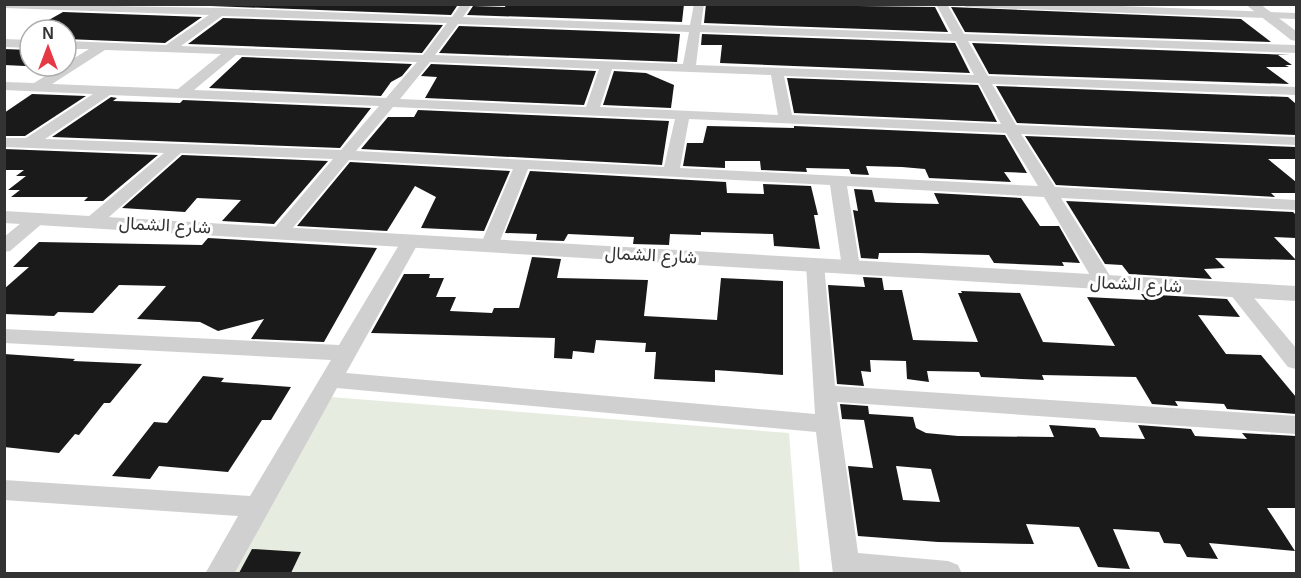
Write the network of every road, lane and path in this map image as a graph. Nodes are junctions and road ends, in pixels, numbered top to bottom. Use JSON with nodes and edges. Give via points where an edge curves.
{"nodes":[{"id":1,"x":231,"y":4,"type":"edge"},
{"id":2,"x":467,"y":4,"type":"edge"},
{"id":3,"x":699,"y":4,"type":"edge"},
{"id":4,"x":941,"y":4,"type":"edge"},
{"id":5,"x":966,"y":4,"type":"edge"},
{"id":6,"x":1251,"y":4,"type":"edge"},
{"id":7,"x":4,"y":5,"type":"edge"},
{"id":8,"x":218,"y":14,"type":"junction"},
{"id":9,"x":1264,"y":14,"type":"junction"},
{"id":10,"x":1296,"y":16,"type":"edge"},
{"id":11,"x":456,"y":21,"type":"junction"},
{"id":12,"x":696,"y":28,"type":"junction"},
{"id":13,"x":959,"y":36,"type":"junction"},
{"id":14,"x":1296,"y":37,"type":"edge"},
{"id":15,"x":78,"y":45,"type":"edge"},
{"id":16,"x":102,"y":46,"type":"junction"},
{"id":17,"x":168,"y":49,"type":"junction"},
{"id":18,"x":1296,"y":49,"type":"edge"},
{"id":19,"x":233,"y":51,"type":"junction"},
{"id":20,"x":427,"y":58,"type":"junction"},
{"id":21,"x":607,"y":64,"type":"junction"},
{"id":22,"x":689,"y":67,"type":"junction"},
{"id":23,"x":776,"y":70,"type":"junction"},
{"id":24,"x":982,"y":79,"type":"junction"},
{"id":25,"x":4,"y":86,"type":"edge"},
{"id":26,"x":36,"y":88,"type":"junction"},
{"id":27,"x":106,"y":91,"type":"junction"},
{"id":28,"x":1296,"y":91,"type":"edge"},
{"id":29,"x":183,"y":92,"type":"junction"},
{"id":30,"x":389,"y":101,"type":"junction"},
{"id":31,"x":592,"y":111,"type":"junction"},
{"id":32,"x":683,"y":115,"type":"junction"},
{"id":33,"x":786,"y":119,"type":"junction"},
{"id":34,"x":1011,"y":129,"type":"junction"},
{"id":35,"x":1296,"y":141,"type":"edge"},
{"id":36,"x":4,"y":142,"type":"edge"},
{"id":37,"x":28,"y":143,"type":"junction"},
{"id":38,"x":175,"y":150,"type":"junction"},
{"id":39,"x":343,"y":155,"type":"junction"},
{"id":40,"x":522,"y":165,"type":"junction"},
{"id":41,"x":671,"y":173,"type":"junction"},
{"id":42,"x":838,"y":182,"type":"junction"},
{"id":43,"x":1049,"y":192,"type":"junction"},
{"id":44,"x":1296,"y":205,"type":"edge"},
{"id":45,"x":4,"y":217,"type":"edge"},
{"id":46,"x":38,"y":218,"type":"junction"},
{"id":47,"x":94,"y":221,"type":"junction"},
{"id":48,"x":280,"y":232,"type":"junction"},
{"id":49,"x":411,"y":240,"type":"junction"},
{"id":50,"x":489,"y":246,"type":"junction"},
{"id":51,"x":4,"y":247,"type":"edge"},
{"id":52,"x":815,"y":264,"type":"junction"},
{"id":53,"x":851,"y":267,"type":"junction"},
{"id":54,"x":1104,"y":282,"type":"junction"},
{"id":55,"x":1237,"y":290,"type":"junction"},
{"id":56,"x":1296,"y":294,"type":"edge"},
{"id":57,"x":4,"y":336,"type":"edge"},
{"id":58,"x":346,"y":354,"type":"junction"},
{"id":59,"x":1296,"y":362,"type":"edge"},
{"id":60,"x":332,"y":380,"type":"junction"},
{"id":61,"x":825,"y":393,"type":"junction"},
{"id":62,"x":827,"y":424,"type":"junction"},
{"id":63,"x":1296,"y":424,"type":"edge"},
{"id":64,"x":4,"y":490,"type":"edge"},
{"id":65,"x":258,"y":507,"type":"junction"},
{"id":66,"x":846,"y":568,"type":"edge"},
{"id":67,"x":219,"y":573,"type":"edge"},
{"id":68,"x":948,"y":573,"type":"edge"}],
"edges":[{"from":1,"to":8,"type":"street"},
{"from":2,"to":11,"type":"street"},
{"from":3,"to":12,"type":"street"},
{"from":4,"to":13,"type":"street"},
{"from":5,"to":9,"type":"street"},
{"from":6,"to":9,"type":"street"},
{"from":7,"to":8,"type":"street"},
{"from":8,"to":11,"type":"street"},
{"from":8,"to":17,"type":"street"},
{"from":9,"to":10,"type":"street"},
{"from":9,"to":14,"type":"street"},
{"from":11,"to":12,"type":"street"},
{"from":11,"to":20,"type":"street"},
{"from":12,"to":13,"type":"street"},
{"from":12,"to":22,"type":"street"},
{"from":13,"to":18,"type":"street"},
{"from":13,"to":24,"type":"street"},
{"from":15,"to":16,"type":"street"},
{"from":16,"to":17,"type":"street"},
{"from":16,"to":26,"type":"street"},
{"from":17,"to":19,"type":"street"},
{"from":19,"to":20,"type":"street"},
{"from":19,"to":29,"type":"street"},
{"from":20,"to":21,"type":"street"},
{"from":20,"to":30,"type":"street"},
{"from":21,"to":22,"type":"street"},
{"from":21,"to":31,"type":"street"},
{"from":22,"to":23,"type":"street"},
{"from":23,"to":24,"type":"street"},
{"from":23,"to":33,"type":"street"},
{"from":24,"to":28,"type":"street"},
{"from":24,"to":34,"type":"street"},
{"from":25,"to":26,"type":"street"},
{"from":26,"to":27,"type":"street"},
{"from":27,"to":29,"type":"street"},
{"from":27,"to":37,"type":"street"},
{"from":29,"to":30,"type":"street"},
{"from":30,"to":31,"type":"street"},
{"from":30,"to":39,"type":"street"},
{"from":31,"to":32,"type":"street"},
{"from":32,"to":33,"type":"street"},
{"from":32,"to":41,"type":"street"},
{"from":33,"to":34,"type":"street"},
{"from":34,"to":35,"type":"street"},
{"from":34,"to":43,"type":"street"},
{"from":36,"to":37,"type":"street"},
{"from":37,"to":38,"type":"street"},
{"from":38,"to":39,"type":"street"},
{"from":38,"to":47,"type":"street"},
{"from":39,"to":40,"type":"street"},
{"from":39,"to":48,"type":"street"},
{"from":40,"to":41,"type":"street"},
{"from":40,"to":50,"type":"street"},
{"from":41,"to":42,"type":"street"},
{"from":42,"to":43,"type":"street"},
{"from":42,"to":53,"type":"street"},
{"from":43,"to":44,"type":"street"},
{"from":43,"to":54,"type":"street"},
{"from":45,"to":46,"type":"street","name":"شارع الشمال"},
{"from":46,"to":47,"type":"street","name":"شارع الشمال"},
{"from":46,"to":51,"type":"street"},
{"from":47,"to":48,"type":"street","name":"شارع الشمال"},
{"from":48,"to":49,"type":"street","name":"شارع الشمال"},
{"from":49,"to":50,"type":"street","name":"شارع الشمال"},
{"from":49,"to":58,"type":"street"},
{"from":50,"to":52,"type":"street","name":"شارع الشمال"},
{"from":52,"to":53,"type":"street","name":"شارع الشمال"},
{"from":52,"to":61,"type":"street"},
{"from":53,"to":54,"type":"street","name":"شارع الشمال"},
{"from":54,"to":55,"type":"street","name":"شارع الشمال"},
{"from":55,"to":56,"type":"street","name":"شارع الشمال"},
{"from":55,"to":59,"type":"street"},
{"from":57,"to":58,"type":"street"},
{"from":58,"to":60,"type":"street"},
{"from":60,"to":62,"type":"street"},
{"from":60,"to":65,"type":"street"},
{"from":61,"to":62,"type":"street"},
{"from":61,"to":63,"type":"street"},
{"from":62,"to":66,"type":"street"},
{"from":64,"to":65,"type":"street"},
{"from":65,"to":67,"type":"street"},
{"from":66,"to":68,"type":"street"}]}
